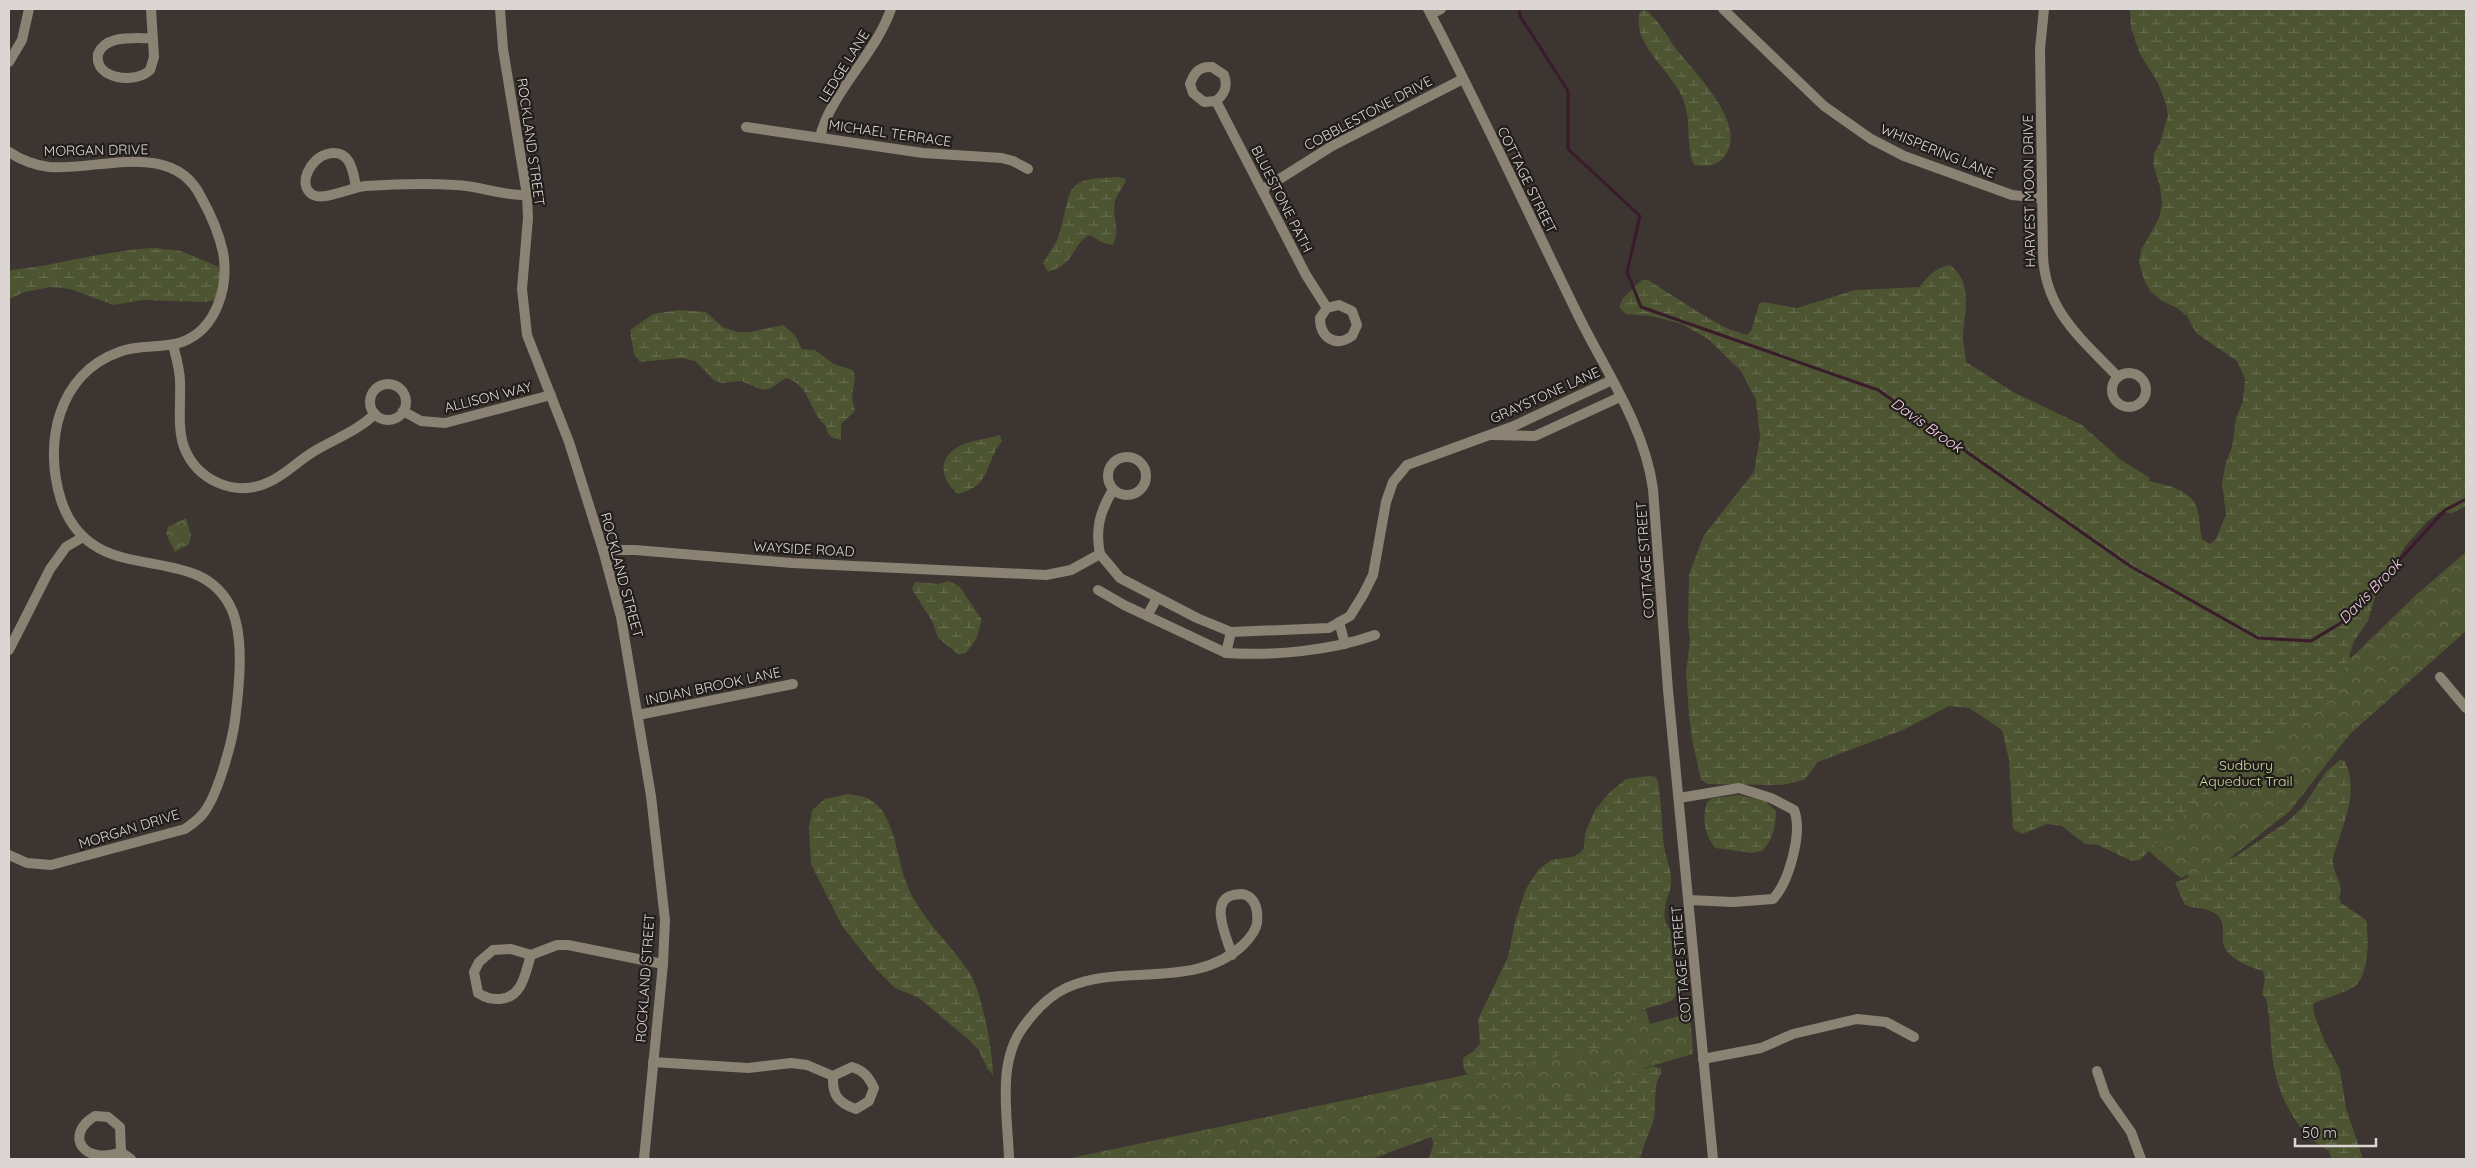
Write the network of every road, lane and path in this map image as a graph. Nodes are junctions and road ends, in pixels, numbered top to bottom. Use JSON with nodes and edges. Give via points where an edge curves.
{"nodes":[{"id":1,"x":29,"y":9,"type":"edge"},
{"id":2,"x":151,"y":9,"type":"edge"},
{"id":3,"x":500,"y":9,"type":"edge"},
{"id":4,"x":891,"y":9,"type":"edge"},
{"id":5,"x":1441,"y":9,"type":"edge"},
{"id":6,"x":1723,"y":9,"type":"edge"},
{"id":7,"x":2044,"y":9,"type":"edge"},
{"id":8,"x":1429,"y":11,"type":"edge"},
{"id":9,"x":153,"y":38,"type":"junction"},
{"id":10,"x":9,"y":62,"type":"edge"},
{"id":11,"x":1462,"y":79,"type":"junction"},
{"id":12,"x":1216,"y":100,"type":"dead end"},
{"id":13,"x":746,"y":127,"type":"dead end"},
{"id":14,"x":820,"y":137,"type":"junction"},
{"id":15,"x":9,"y":152,"type":"edge"},
{"id":16,"x":1028,"y":169,"type":"dead end"},
{"id":17,"x":356,"y":187,"type":"junction"},
{"id":18,"x":1262,"y":190,"type":"junction"},
{"id":19,"x":527,"y":194,"type":"junction"},
{"id":20,"x":2042,"y":198,"type":"junction"},
{"id":21,"x":1328,"y":308,"type":"dead end"},
{"id":22,"x":173,"y":345,"type":"junction"},
{"id":23,"x":2118,"y":376,"type":"dead end"},
{"id":24,"x":1612,"y":380,"type":"junction"},
{"id":25,"x":551,"y":396,"type":"junction"},
{"id":26,"x":1620,"y":397,"type":"junction"},
{"id":27,"x":403,"y":411,"type":"junction"},
{"id":28,"x":375,"y":414,"type":"junction"},
{"id":29,"x":1489,"y":435,"type":"junction"},
{"id":30,"x":1113,"y":490,"type":"dead end"},
{"id":31,"x":84,"y":537,"type":"junction"},
{"id":32,"x":603,"y":550,"type":"junction"},
{"id":33,"x":1100,"y":554,"type":"junction"},
{"id":34,"x":1098,"y":590,"type":"dead end"},
{"id":35,"x":1157,"y":598,"type":"junction"},
{"id":36,"x":1147,"y":616,"type":"junction"},
{"id":37,"x":1339,"y":622,"type":"junction"},
{"id":38,"x":1231,"y":632,"type":"junction"},
{"id":39,"x":1375,"y":635,"type":"dead end"},
{"id":40,"x":1345,"y":644,"type":"junction"},
{"id":41,"x":9,"y":650,"type":"edge"},
{"id":42,"x":1226,"y":653,"type":"junction"},
{"id":43,"x":2440,"y":676,"type":"dead end"},
{"id":44,"x":793,"y":684,"type":"dead end"},
{"id":45,"x":2466,"y":708,"type":"edge"},
{"id":46,"x":638,"y":716,"type":"junction"},
{"id":47,"x":1679,"y":798,"type":"junction"},
{"id":48,"x":9,"y":855,"type":"edge"},
{"id":49,"x":1689,"y":900,"type":"junction"},
{"id":50,"x":531,"y":955,"type":"junction"},
{"id":51,"x":1232,"y":955,"type":"junction"},
{"id":52,"x":663,"y":964,"type":"junction"},
{"id":53,"x":1914,"y":1037,"type":"dead end"},
{"id":54,"x":1703,"y":1059,"type":"junction"},
{"id":55,"x":653,"y":1062,"type":"junction"},
{"id":56,"x":2097,"y":1071,"type":"dead end"},
{"id":57,"x":833,"y":1076,"type":"junction"},
{"id":58,"x":121,"y":1152,"type":"junction"},
{"id":59,"x":131,"y":1159,"type":"edge"},
{"id":60,"x":644,"y":1159,"type":"edge"},
{"id":61,"x":1009,"y":1159,"type":"edge"},
{"id":62,"x":1713,"y":1159,"type":"edge"},
{"id":63,"x":2141,"y":1159,"type":"edge"}],
"edges":[{"from":1,"to":10,"type":"street","via":[[22,40]]},
{"from":2,"to":9,"type":"street"},
{"from":3,"to":19,"type":"street","name":"ROCKLAND STREET","via":[[503,49]]},
{"from":4,"to":14,"type":"street","name":"LEDGE LANE","via":[[882,30],[826,120]]},
{"from":5,"to":8,"type":"street"},
{"from":6,"to":20,"type":"street","name":"WHISPERING LANE","via":[[1824,106],[1871,140],[1904,156],[2012,195]]},
{"from":7,"to":20,"type":"street","name":"HARVEST MOON DRIVE","via":[[2040,49]]},
{"from":8,"to":11,"type":"street","name":"COTTAGE STREET"},
{"from":9,"to":9,"type":"street","via":[[154,62],[147,73],[115,77],[100,68],[98,54],[106,43]]},
{"from":11,"to":18,"type":"street","name":"COBBLESTONE DRIVE","via":[[1332,146]]},
{"from":11,"to":24,"type":"street","name":"COTTAGE STREET"},
{"from":12,"to":18,"type":"street","name":"BLUESTONE PATH"},
{"from":13,"to":14,"type":"street","name":"MICHAEL TERRACE"},
{"from":14,"to":16,"type":"street","name":"MICHAEL TERRACE","via":[[923,153],[1002,158]]},
{"from":15,"to":22,"type":"street","name":"MORGAN DRIVE","via":[[25,161],[51,167],[149,162],[168,166],[184,175],[196,188],[222,248],[224,272],[219,303],[204,328]]},
{"from":17,"to":17,"type":"street","via":[[327,196],[314,195],[307,185],[308,170],[322,155],[342,154],[351,164]]},
{"from":17,"to":19,"type":"street","via":[[457,185],[507,195]]},
{"from":18,"to":21,"type":"street","name":"BLUESTONE PATH","via":[[1306,275]]},
{"from":19,"to":25,"type":"street","name":"ROCKLAND STREET","via":[[522,303],[530,347]]},
{"from":20,"to":23,"type":"street","name":"HARVEST MOON DRIVE","via":[[2043,268],[2048,292],[2070,326]]},
{"from":22,"to":28,"type":"street","via":[[179,372],[183,443],[194,465],[220,484],[245,488],[270,482],[314,451],[359,429]]},
{"from":22,"to":31,"type":"street","name":"MORGAN DRIVE","via":[[134,348],[106,357],[84,374],[64,400],[55,430],[56,474],[62,504]]},
{"from":24,"to":26,"type":"street","name":"COTTAGE STREET"},
{"from":24,"to":29,"type":"street","name":"GRAYSTONE LANE"},
{"from":25,"to":27,"type":"street","name":"ALLISON WAY","via":[[445,423],[421,421]]},
{"from":25,"to":32,"type":"street","name":"ROCKLAND STREET"},
{"from":26,"to":29,"type":"street","name":"GRAYSTONE LANE","via":[[1535,436]]},
{"from":26,"to":47,"type":"street","name":"COTTAGE STREET","via":[[1643,444],[1651,473]]},
{"from":27,"to":28,"type":"street","via":[[397,418],[388,420]]},
{"from":27,"to":28,"type":"street","via":[[404,393],[393,384],[383,384],[370,397],[370,406]]},
{"from":29,"to":37,"type":"street","name":"GRAYSTONE LANE","via":[[1407,466],[1393,482],[1385,505],[1373,575],[1350,616]]},
{"from":30,"to":33,"type":"street","via":[[1103,506],[1098,524]]},
{"from":31,"to":41,"type":"street","via":[[66,547],[50,569]]},
{"from":31,"to":48,"type":"street","name":"MORGAN DRIVE","via":[[96,547],[126,559],[190,570],[224,596],[236,625],[238,693],[233,730],[207,809],[185,829],[51,865],[27,862]]},
{"from":32,"to":33,"type":"street","name":"WAYSIDE ROAD","via":[[1046,575],[1071,570]]},
{"from":32,"to":46,"type":"street","name":"ROCKLAND STREET","via":[[621,617]]},
{"from":33,"to":35,"type":"street","name":"GRAYSTONE LANE","via":[[1120,578]]},
{"from":34,"to":36,"type":"street"},
{"from":35,"to":36,"type":"street"},
{"from":35,"to":38,"type":"street","name":"GRAYSTONE LANE"},
{"from":36,"to":42,"type":"street"},
{"from":37,"to":38,"type":"street","name":"GRAYSTONE LANE","via":[[1329,628]]},
{"from":37,"to":40,"type":"street"},
{"from":38,"to":42,"type":"street"},
{"from":39,"to":40,"type":"street"},
{"from":40,"to":42,"type":"street","via":[[1332,648]]},
{"from":43,"to":45,"type":"street"},
{"from":44,"to":46,"type":"street","name":"INDIAN BROOK LANE"},
{"from":46,"to":52,"type":"street","name":"ROCKLAND STREET","via":[[662,886],[665,920]]},
{"from":47,"to":49,"type":"street","name":"COTTAGE STREET"},
{"from":47,"to":49,"type":"street","via":[[1739,788],[1771,798],[1794,810],[1798,828],[1784,880],[1773,899],[1733,902]]},
{"from":49,"to":54,"type":"street","name":"COTTAGE STREET"},
{"from":50,"to":50,"type":"street","via":[[516,994],[487,999],[478,993],[474,972],[479,962],[493,950],[511,949]]},
{"from":50,"to":52,"type":"street","via":[[557,945],[568,945]]},
{"from":51,"to":51,"type":"street","via":[[1257,926],[1256,904],[1241,893],[1229,896],[1220,916]]},
{"from":51,"to":61,"type":"street","via":[[1191,972],[1102,978],[1066,988],[1045,1002],[1023,1027],[1013,1046],[1008,1069]]},
{"from":52,"to":55,"type":"street","name":"ROCKLAND STREET"},
{"from":53,"to":54,"type":"street","via":[[1886,1022],[1857,1019],[1793,1034],[1761,1048]]},
{"from":54,"to":62,"type":"street","name":"COTTAGE STREET"},
{"from":55,"to":57,"type":"street","via":[[748,1068],[807,1064]]},
{"from":55,"to":60,"type":"street","name":"ROCKLAND STREET"},
{"from":56,"to":63,"type":"street","via":[[2105,1095],[2131,1132]]},
{"from":57,"to":57,"type":"street","via":[[835,1097],[842,1104],[856,1109],[870,1101],[874,1088],[863,1071],[852,1068]]},
{"from":58,"to":58,"type":"street","via":[[122,1134],[115,1121],[95,1116],[83,1125],[80,1140],[88,1152],[100,1157]]},
{"from":58,"to":59,"type":"street"}]}
